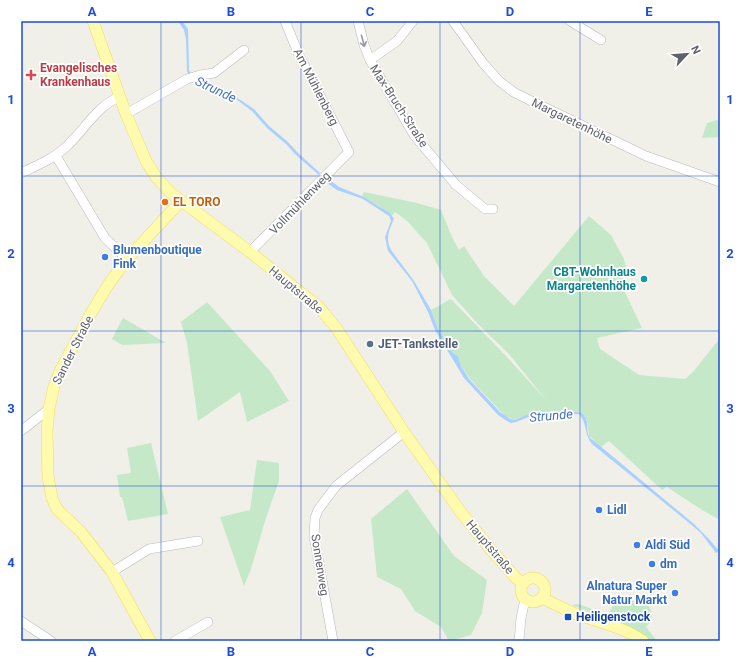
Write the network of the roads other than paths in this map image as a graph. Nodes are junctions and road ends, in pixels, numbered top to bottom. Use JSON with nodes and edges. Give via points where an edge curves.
{"nodes":[{"id":1,"x":93,"y":21,"type":"edge"},
{"id":2,"x":285,"y":21,"type":"edge"},
{"id":3,"x":358,"y":21,"type":"edge"},
{"id":4,"x":413,"y":21,"type":"edge"},
{"id":5,"x":453,"y":21,"type":"edge"},
{"id":6,"x":570,"y":21,"type":"edge"},
{"id":7,"x":601,"y":40,"type":"dead end"},
{"id":8,"x":244,"y":50,"type":"dead end"},
{"id":9,"x":370,"y":60,"type":"junction"},
{"id":10,"x":119,"y":96,"type":"junction"},
{"id":11,"x":126,"y":114,"type":"junction"},
{"id":12,"x":349,"y":152,"type":"joint"},
{"id":13,"x":56,"y":156,"type":"junction"},
{"id":14,"x":21,"y":173,"type":"edge"},
{"id":15,"x":720,"y":182,"type":"edge"},
{"id":16,"x":181,"y":201,"type":"junction"},
{"id":17,"x":493,"y":209,"type":"dead end"},
{"id":18,"x":250,"y":252,"type":"junction"},
{"id":19,"x":127,"y":259,"type":"junction"},
{"id":20,"x":49,"y":409,"type":"junction"},
{"id":21,"x":21,"y":431,"type":"edge"},
{"id":22,"x":404,"y":432,"type":"junction"},
{"id":23,"x":198,"y":541,"type":"dead end"},
{"id":24,"x":112,"y":572,"type":"junction"},
{"id":25,"x":523,"y":584,"type":"junction"},
{"id":26,"x":542,"y":598,"type":"junction"},
{"id":27,"x":525,"y":599,"type":"junction"},
{"id":28,"x":21,"y":621,"type":"edge"},
{"id":29,"x":208,"y":622,"type":"dead end"},
{"id":30,"x":51,"y":641,"type":"edge"},
{"id":31,"x":150,"y":641,"type":"edge"},
{"id":32,"x":175,"y":641,"type":"edge"},
{"id":33,"x":332,"y":641,"type":"edge"},
{"id":34,"x":519,"y":641,"type":"edge"},
{"id":35,"x":643,"y":641,"type":"edge"}],
"edges":[{"from":1,"to":10,"type":"main road","name":"Hauptstraße"},
{"from":2,"to":12,"type":"street","name":"Am Mühlenberg","via":[[299,55]]},
{"from":3,"to":9,"type":"street","name":"Max-Bruch-Straße","one_way":true},
{"from":4,"to":9,"type":"street","via":[[397,41]]},
{"from":5,"to":15,"type":"street","name":"Margaretenhöhe","via":[[483,63],[499,81],[515,93],[646,156]]},
{"from":6,"to":7,"type":"street"},
{"from":8,"to":11,"type":"street","via":[[214,73],[187,79]]},
{"from":9,"to":17,"type":"street","name":"Max-Bruch-Straße","via":[[414,134],[456,185],[485,209]]},
{"from":10,"to":11,"type":"main road","name":"Hauptstraße"},
{"from":10,"to":13,"type":"street","via":[[104,104],[69,145]]},
{"from":11,"to":16,"type":"main road","name":"Hauptstraße","via":[[151,170],[165,188]]},
{"from":12,"to":18,"type":"street","name":"Vollmühlenweg"},
{"from":13,"to":14,"type":"street"},
{"from":13,"to":19,"type":"street","via":[[105,238]]},
{"from":16,"to":18,"type":"main road","name":"Hauptstraße"},
{"from":16,"to":19,"type":"main road","name":"Sander Straße"},
{"from":18,"to":22,"type":"main road","name":"Hauptstraße","via":[[319,307],[337,329]]},
{"from":19,"to":20,"type":"main road","name":"Sander Straße","via":[[90,315],[61,369]]},
{"from":20,"to":21,"type":"street"},
{"from":20,"to":24,"type":"main road","name":"Sander Straße","via":[[48,476],[52,498],[57,509],[81,532]]},
{"from":22,"to":25,"type":"main road","name":"Hauptstraße","via":[[487,545]]},
{"from":22,"to":33,"type":"street","name":"Sonnenweg","via":[[336,486],[315,518],[314,536]]},
{"from":23,"to":24,"type":"street","via":[[149,549]]},
{"from":24,"to":31,"type":"main road","name":"Sander Straße"},
{"from":25,"to":26,"type":"main road","via":[[527,579],[541,580],[545,589]]},
{"from":25,"to":27,"type":"main road","via":[[521,591]]},
{"from":26,"to":27,"type":"main road","via":[[534,602]]},
{"from":26,"to":35,"type":"main road","via":[[574,613],[631,633]]},
{"from":27,"to":34,"type":"street"},
{"from":28,"to":30,"type":"street"},
{"from":29,"to":32,"type":"street"}]}
